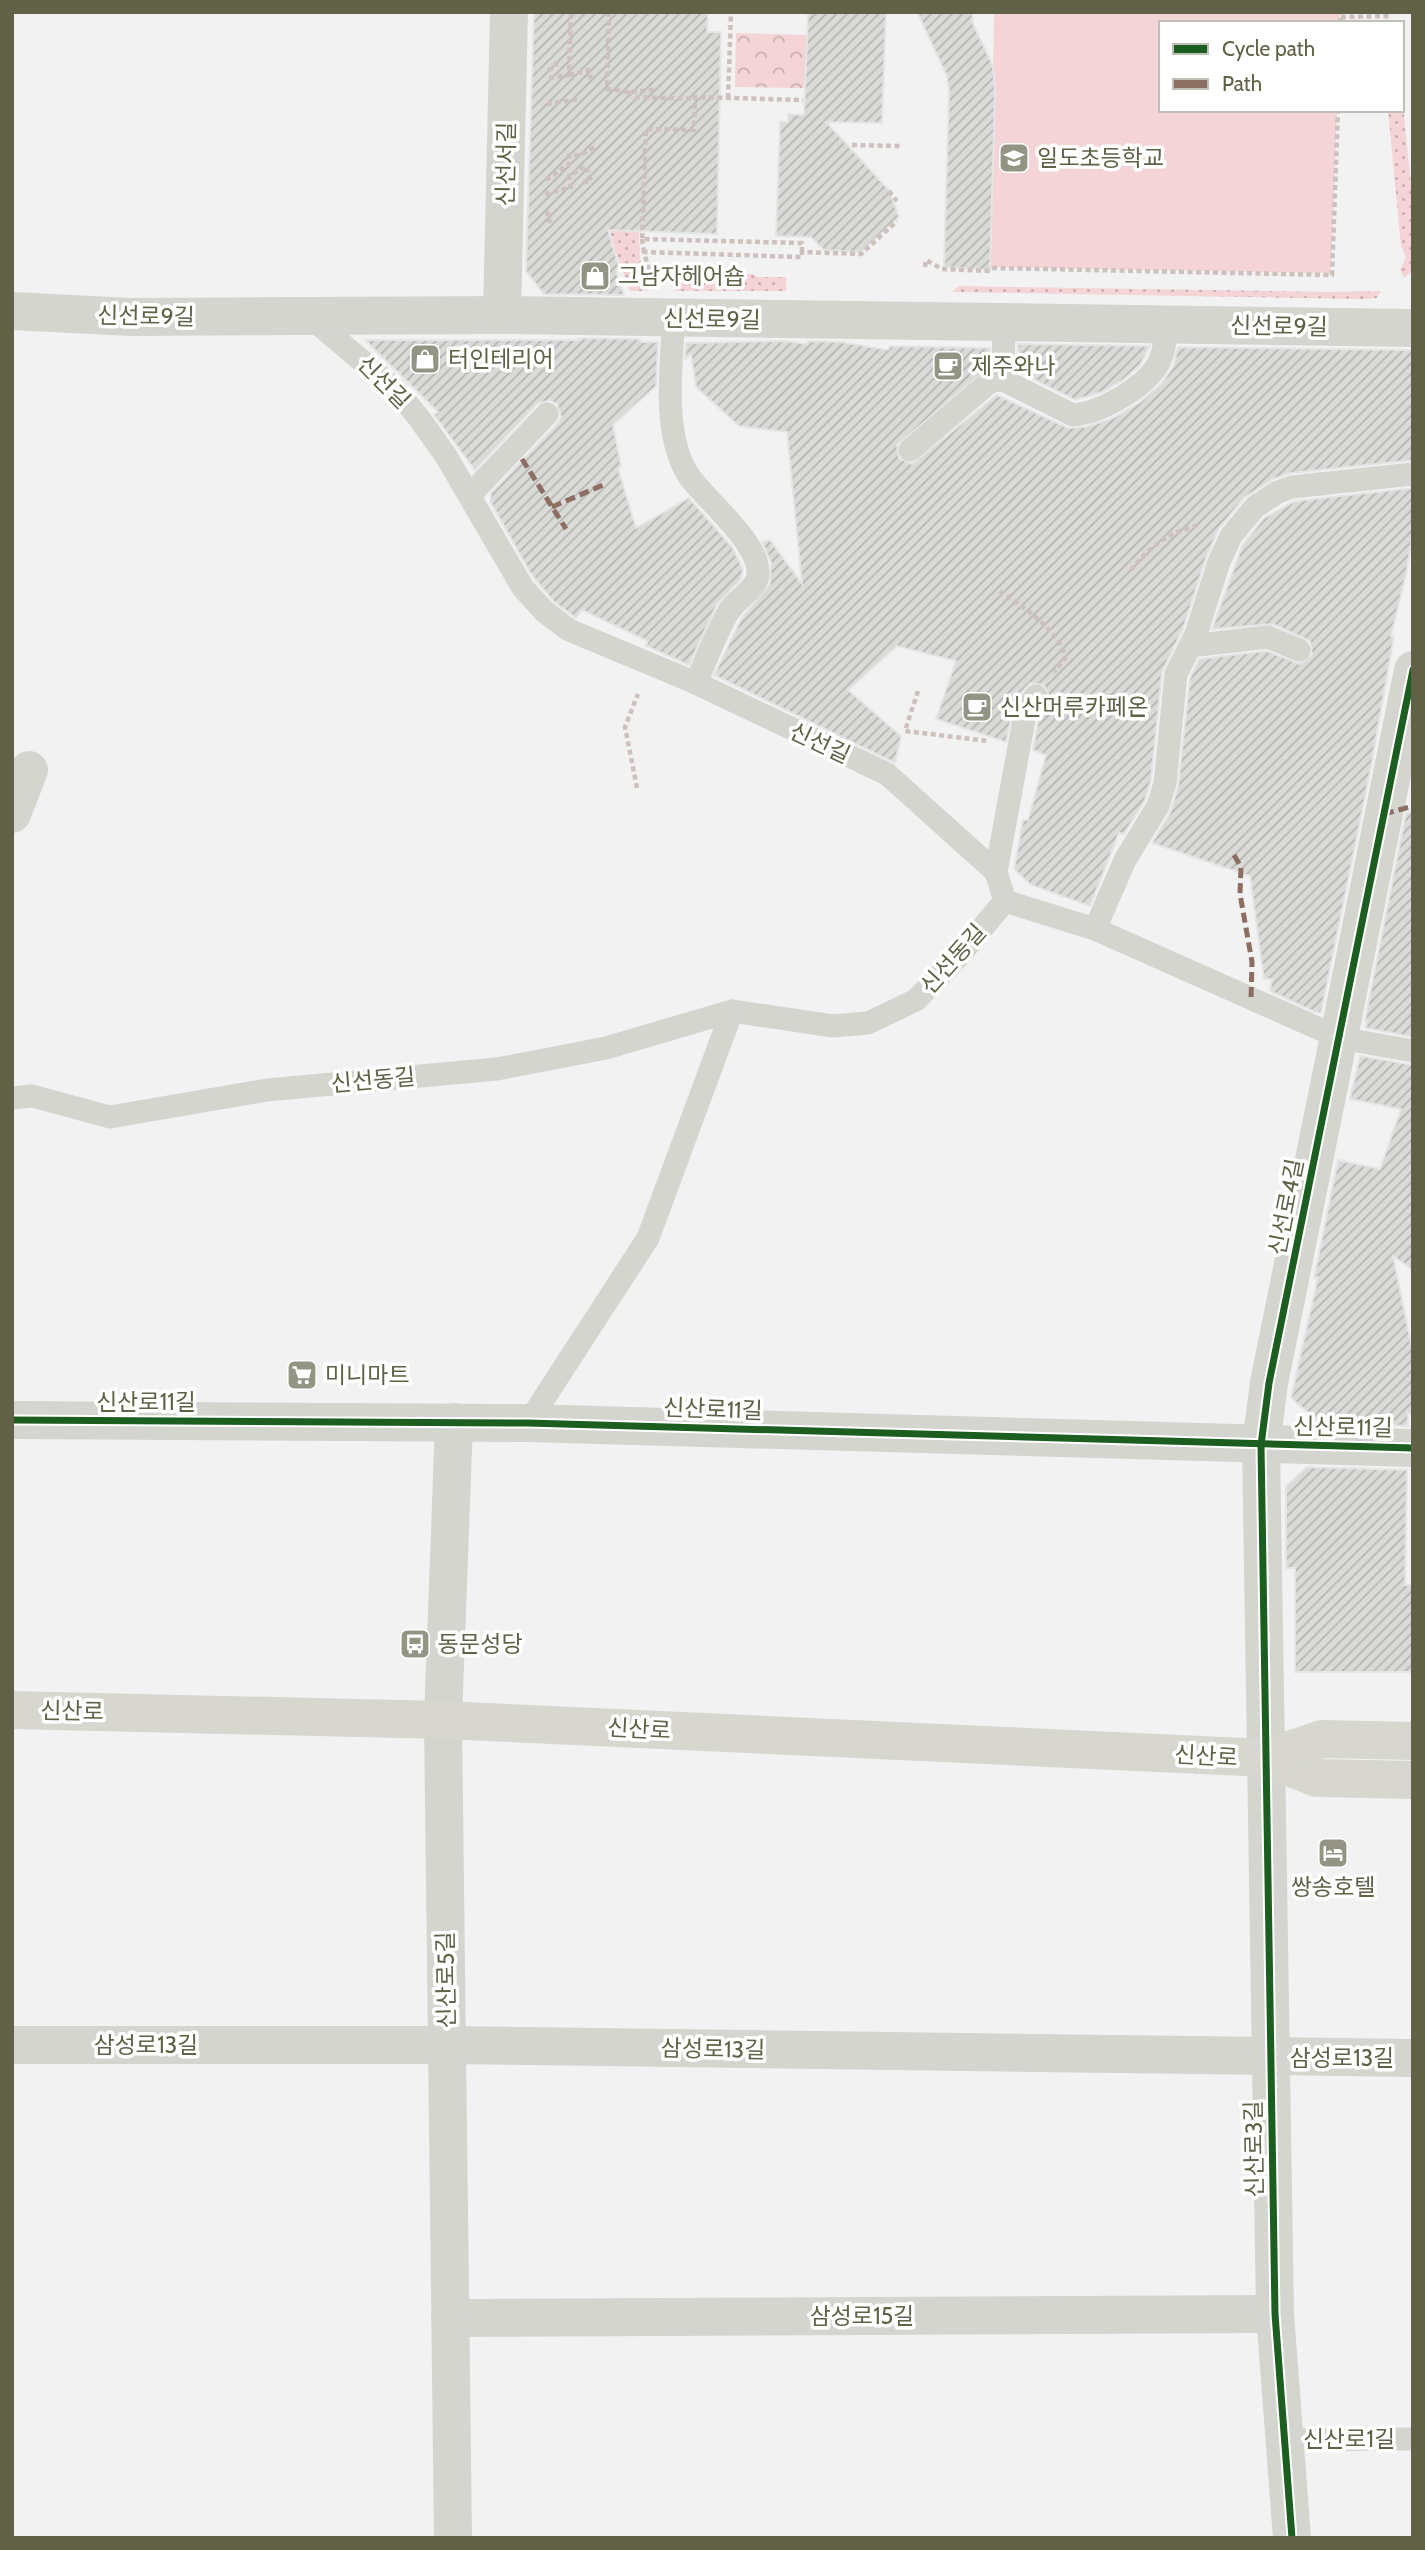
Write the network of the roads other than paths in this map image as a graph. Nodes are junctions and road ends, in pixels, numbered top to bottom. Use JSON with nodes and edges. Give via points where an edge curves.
{"nodes":[{"id":1,"x":509,"y":12,"type":"edge"},
{"id":2,"x":12,"y":311,"type":"edge"},
{"id":3,"x":502,"y":315,"type":"junction"},
{"id":4,"x":310,"y":317,"type":"junction"},
{"id":5,"x":674,"y":319,"type":"junction"},
{"id":6,"x":1004,"y":321,"type":"junction"},
{"id":7,"x":1167,"y":324,"type":"junction"},
{"id":8,"x":1413,"y":328,"type":"edge"},
{"id":9,"x":1003,"y":380,"type":"junction"},
{"id":10,"x":547,"y":414,"type":"dead end"},
{"id":11,"x":910,"y":450,"type":"dead end"},
{"id":12,"x":1413,"y":474,"type":"edge"},
{"id":13,"x":470,"y":495,"type":"junction"},
{"id":14,"x":1190,"y":646,"type":"junction"},
{"id":15,"x":1299,"y":650,"type":"dead end"},
{"id":16,"x":1413,"y":670,"type":"edge"},
{"id":17,"x":696,"y":683,"type":"junction"},
{"id":18,"x":1036,"y":696,"type":"road end"},
{"id":19,"x":29,"y":770,"type":"dead end"},
{"id":20,"x":12,"y":814,"type":"edge"},
{"id":21,"x":996,"y":872,"type":"junction"},
{"id":22,"x":1005,"y":901,"type":"junction"},
{"id":23,"x":1096,"y":929,"type":"junction"},
{"id":24,"x":732,"y":1011,"type":"junction"},
{"id":25,"x":1340,"y":1038,"type":"junction"},
{"id":26,"x":1413,"y":1051,"type":"edge"},
{"id":27,"x":12,"y":1098,"type":"edge"},
{"id":28,"x":12,"y":1420,"type":"edge"},
{"id":29,"x":454,"y":1422,"type":"junction"},
{"id":30,"x":528,"y":1423,"type":"junction"},
{"id":31,"x":1261,"y":1445,"type":"junction"},
{"id":32,"x":1413,"y":1448,"type":"edge"},
{"id":33,"x":12,"y":1710,"type":"edge"},
{"id":34,"x":443,"y":1720,"type":"junction"},
{"id":35,"x":1413,"y":1741,"type":"edge"},
{"id":36,"x":1266,"y":1758,"type":"junction"},
{"id":37,"x":1413,"y":1780,"type":"edge"},
{"id":38,"x":12,"y":2045,"type":"edge"},
{"id":39,"x":447,"y":2045,"type":"junction"},
{"id":40,"x":1272,"y":2057,"type":"junction"},
{"id":41,"x":1413,"y":2058,"type":"edge"},
{"id":42,"x":1275,"y":2314,"type":"junction"},
{"id":43,"x":450,"y":2318,"type":"junction"},
{"id":44,"x":1413,"y":2439,"type":"edge"},
{"id":45,"x":1285,"y":2440,"type":"junction"},
{"id":46,"x":453,"y":2538,"type":"edge"},
{"id":47,"x":1292,"y":2538,"type":"edge"}],
"edges":[{"from":1,"to":3,"type":"street","name":"신선서길"},
{"from":2,"to":4,"type":"street","name":"신선로9길","via":[[131,317]]},
{"from":3,"to":4,"type":"street","name":"신선로9길"},
{"from":3,"to":5,"type":"street","name":"신선로9길"},
{"from":4,"to":13,"type":"lane","name":"신선길","via":[[395,389]]},
{"from":5,"to":6,"type":"street","name":"신선로9길"},
{"from":5,"to":17,"type":"lane","via":[[671,377],[679,454],[695,485],[745,541],[757,572],[753,585],[727,613]]},
{"from":6,"to":7,"type":"street","name":"신선로9길"},
{"from":6,"to":9,"type":"lane"},
{"from":7,"to":8,"type":"street","name":"신선로9길"},
{"from":7,"to":9,"type":"lane","via":[[1164,351],[1151,373],[1124,394],[1082,414],[1059,410]]},
{"from":9,"to":11,"type":"lane","via":[[991,381]]},
{"from":10,"to":13,"type":"lane"},
{"from":12,"to":14,"type":"lane","via":[[1292,487],[1255,507],[1231,536]]},
{"from":13,"to":17,"type":"lane","name":"신선길","via":[[523,588],[545,612],[569,630]]},
{"from":14,"to":15,"type":"lane","via":[[1268,637]]},
{"from":14,"to":23,"type":"lane","via":[[1176,674],[1165,783],[1158,806],[1125,860]]},
{"from":16,"to":25,"type":"street","name":"신선로4길"},
{"from":17,"to":21,"type":"lane","name":"신선길","via":[[887,775]]},
{"from":18,"to":21,"type":"lane","via":[[1026,709]]},
{"from":19,"to":20,"type":"street"},
{"from":21,"to":22,"type":"lane"},
{"from":22,"to":23,"type":"lane"},
{"from":22,"to":24,"type":"lane","name":"신선동길","via":[[916,1000],[868,1023],[833,1026]]},
{"from":23,"to":25,"type":"lane"},
{"from":24,"to":27,"type":"lane","name":"신선동길","via":[[606,1048],[497,1069],[267,1090],[110,1117],[32,1096]]},
{"from":24,"to":30,"type":"lane","via":[[648,1238]]},
{"from":25,"to":26,"type":"lane"},
{"from":25,"to":31,"type":"street","name":"신선로4길","via":[[1269,1383]]},
{"from":28,"to":29,"type":"street","name":"신산로11길"},
{"from":29,"to":30,"type":"street","name":"신산로11길"},
{"from":29,"to":34,"type":"street","name":"신산로5길"},
{"from":30,"to":31,"type":"street","name":"신산로11길"},
{"from":31,"to":32,"type":"street","name":"신산로11길"},
{"from":31,"to":36,"type":"street","name":"신선로4길"},
{"from":33,"to":34,"type":"main road","name":"신산로"},
{"from":34,"to":36,"type":"main road","name":"신산로"},
{"from":34,"to":39,"type":"street","name":"신산로5길"},
{"from":35,"to":36,"type":"main road","name":"신산로","via":[[1322,1740]]},
{"from":36,"to":37,"type":"main road","name":"신산로","via":[[1317,1778]]},
{"from":36,"to":40,"type":"street","name":"신산로3길"},
{"from":38,"to":39,"type":"street","name":"삼성로13길"},
{"from":39,"to":40,"type":"street","name":"삼성로13길"},
{"from":39,"to":43,"type":"street","name":"신산로5길"},
{"from":40,"to":41,"type":"street","name":"삼성로13길"},
{"from":40,"to":42,"type":"street","name":"신산로3길"},
{"from":42,"to":43,"type":"street","name":"삼성로15길"},
{"from":42,"to":45,"type":"street","name":"신산로3길"},
{"from":43,"to":46,"type":"street","name":"신산로5길"},
{"from":44,"to":45,"type":"lane","name":"신산로1길"},
{"from":45,"to":47,"type":"street","name":"신산로3길"}]}
